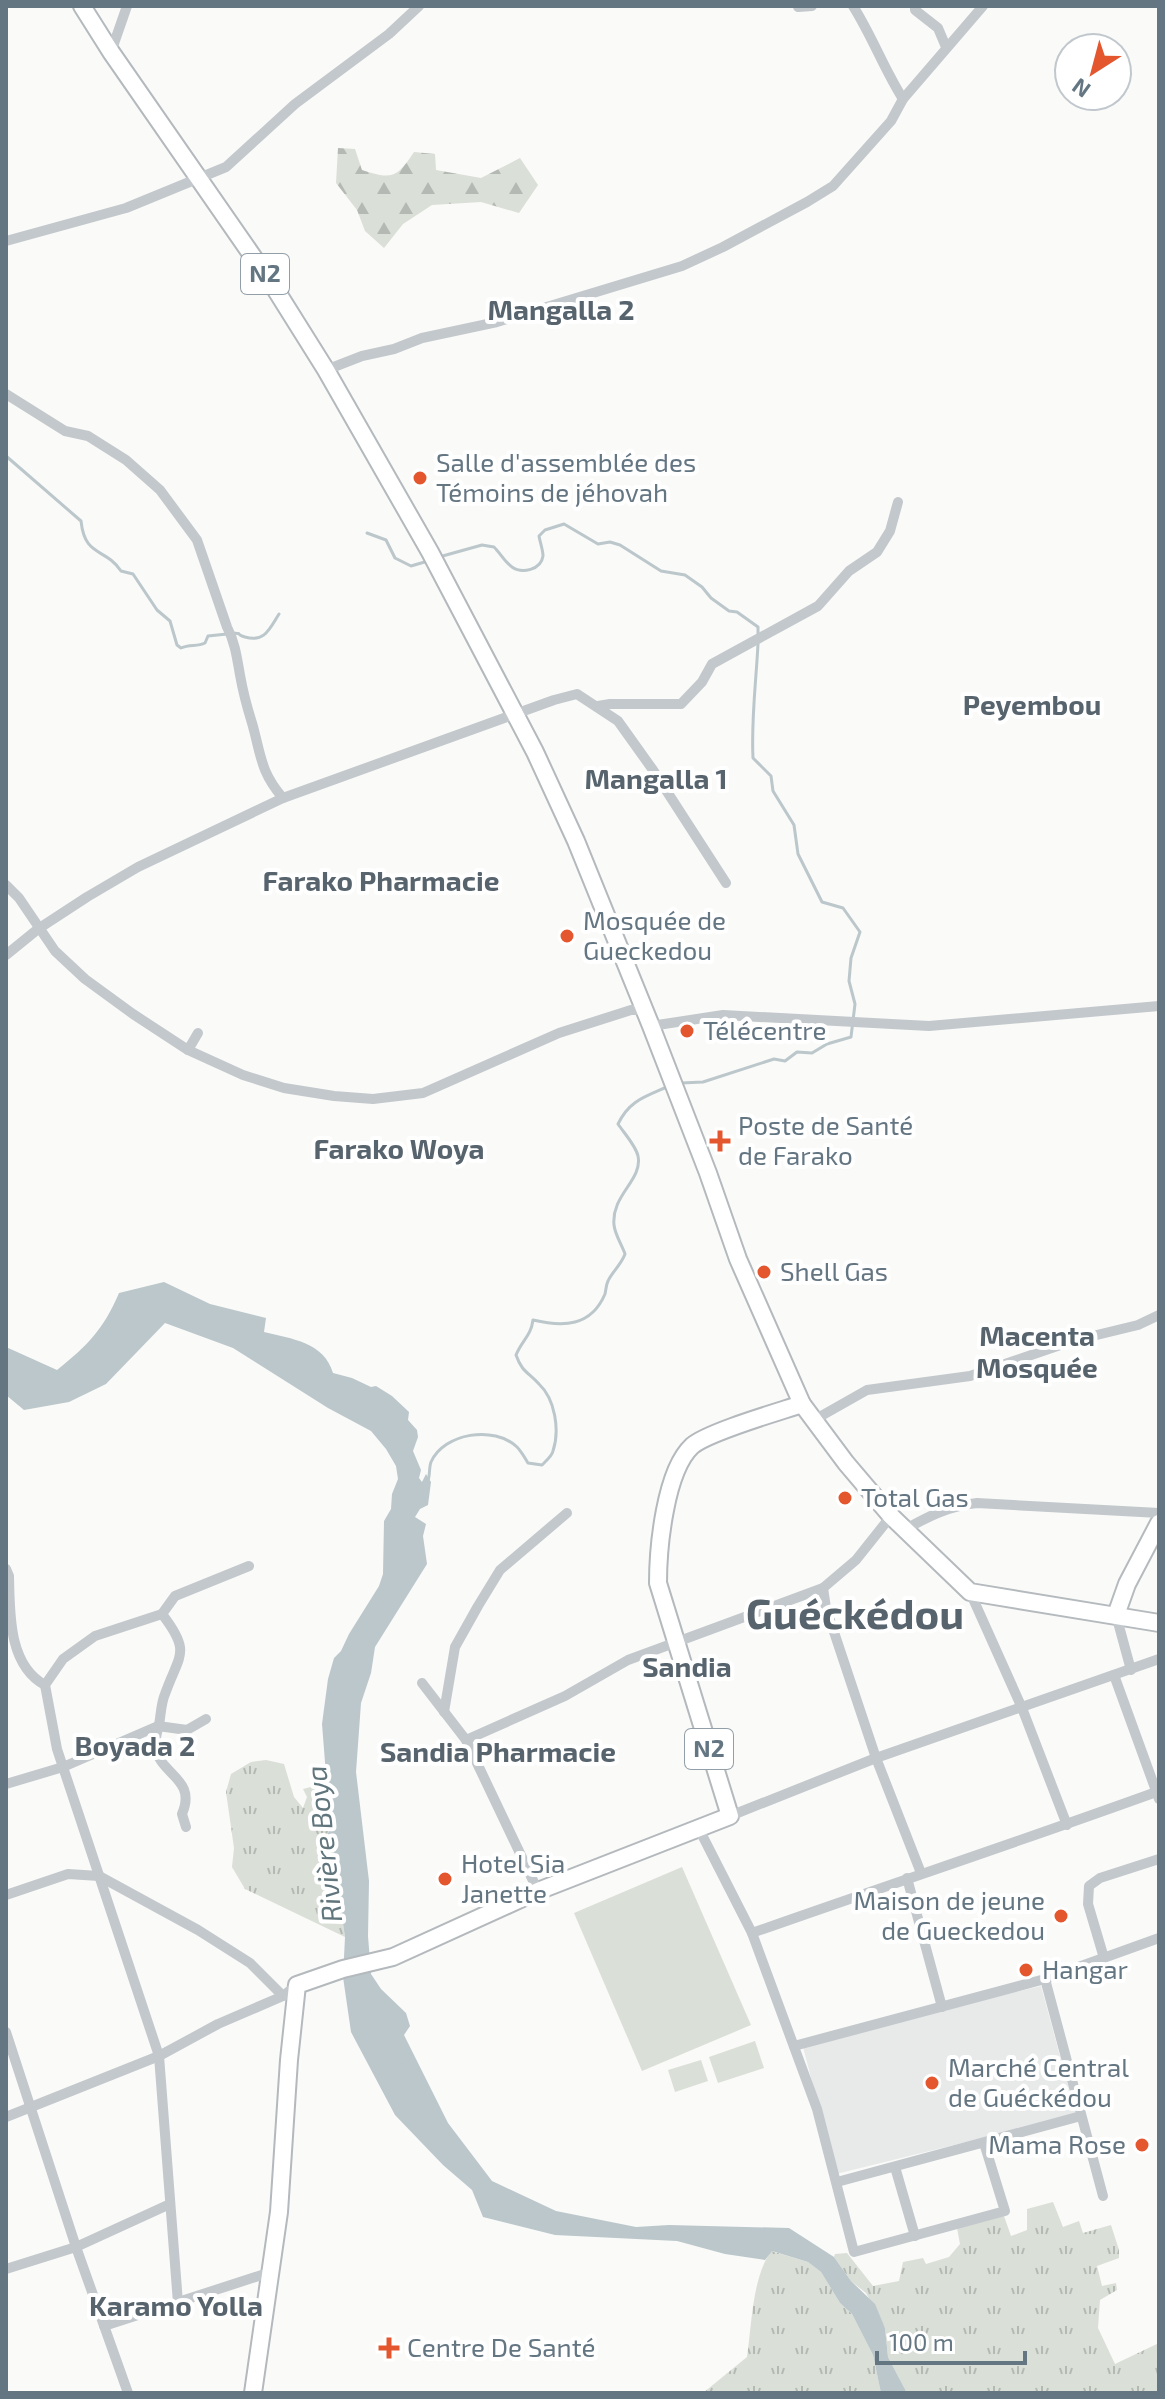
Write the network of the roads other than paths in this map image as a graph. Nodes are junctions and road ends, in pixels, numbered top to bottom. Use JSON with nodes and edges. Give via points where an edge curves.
{"nodes":[{"id":1,"x":82,"y":6,"type":"edge"},
{"id":2,"x":127,"y":6,"type":"edge"},
{"id":3,"x":419,"y":6,"type":"edge"},
{"id":4,"x":812,"y":6,"type":"edge"},
{"id":5,"x":853,"y":6,"type":"edge"},
{"id":6,"x":915,"y":6,"type":"edge"},
{"id":7,"x":983,"y":6,"type":"edge"},
{"id":8,"x":798,"y":7,"type":"edge"},
{"id":9,"x":946,"y":47,"type":"junction"},
{"id":10,"x":111,"y":52,"type":"junction"},
{"id":11,"x":903,"y":99,"type":"junction"},
{"id":12,"x":199,"y":179,"type":"junction"},
{"id":13,"x":6,"y":241,"type":"edge"},
{"id":14,"x":326,"y":370,"type":"junction"},
{"id":15,"x":6,"y":394,"type":"edge"},
{"id":16,"x":898,"y":502,"type":"dead end"},
{"id":17,"x":598,"y":706,"type":"junction"},
{"id":18,"x":515,"y":715,"type":"junction"},
{"id":19,"x":283,"y":798,"type":"junction"},
{"id":20,"x":726,"y":883,"type":"dead end"},
{"id":21,"x":6,"y":885,"type":"edge"},
{"id":22,"x":38,"y":929,"type":"junction"},
{"id":23,"x":6,"y":955,"type":"edge"},
{"id":24,"x":1159,"y":1006,"type":"edge"},
{"id":25,"x":647,"y":1018,"type":"junction"},
{"id":26,"x":198,"y":1033,"type":"dead end"},
{"id":27,"x":188,"y":1050,"type":"junction"},
{"id":28,"x":1159,"y":1315,"type":"edge"},
{"id":29,"x":802,"y":1404,"type":"junction"},
{"id":30,"x":814,"y":1420,"type":"junction"},
{"id":31,"x":567,"y":1513,"type":"dead end"},
{"id":32,"x":1159,"y":1513,"type":"edge"},
{"id":33,"x":891,"y":1516,"type":"junction"},
{"id":34,"x":1159,"y":1523,"type":"edge"},
{"id":35,"x":906,"y":1529,"type":"junction"},
{"id":36,"x":249,"y":1566,"type":"dead end"},
{"id":37,"x":6,"y":1569,"type":"edge"},
{"id":38,"x":823,"y":1588,"type":"junction"},
{"id":39,"x":970,"y":1592,"type":"junction"},
{"id":40,"x":162,"y":1614,"type":"junction"},
{"id":41,"x":1116,"y":1615,"type":"junction"},
{"id":42,"x":1159,"y":1623,"type":"edge"},
{"id":43,"x":676,"y":1642,"type":"junction"},
{"id":44,"x":1159,"y":1659,"type":"edge"},
{"id":45,"x":1131,"y":1670,"type":"junction"},
{"id":46,"x":1114,"y":1675,"type":"junction"},
{"id":47,"x":422,"y":1683,"type":"dead end"},
{"id":48,"x":45,"y":1685,"type":"junction"},
{"id":49,"x":1022,"y":1708,"type":"junction"},
{"id":50,"x":444,"y":1712,"type":"junction"},
{"id":51,"x":206,"y":1719,"type":"dead end"},
{"id":52,"x":158,"y":1726,"type":"junction"},
{"id":53,"x":466,"y":1740,"type":"junction"},
{"id":54,"x":876,"y":1758,"type":"junction"},
{"id":55,"x":63,"y":1767,"type":"junction"},
{"id":56,"x":6,"y":1784,"type":"edge"},
{"id":57,"x":1158,"y":1794,"type":"edge"},
{"id":58,"x":730,"y":1816,"type":"junction"},
{"id":59,"x":1067,"y":1825,"type":"junction"},
{"id":60,"x":186,"y":1827,"type":"dead end"},
{"id":61,"x":699,"y":1829,"type":"junction"},
{"id":62,"x":1159,"y":1859,"type":"edge"},
{"id":63,"x":921,"y":1873,"type":"junction"},
{"id":64,"x":99,"y":1876,"type":"junction"},
{"id":65,"x":907,"y":1878,"type":"junction"},
{"id":66,"x":538,"y":1891,"type":"junction"},
{"id":67,"x":6,"y":1895,"type":"edge"},
{"id":68,"x":752,"y":1933,"type":"junction"},
{"id":69,"x":1159,"y":1938,"type":"edge"},
{"id":70,"x":1104,"y":1958,"type":"junction"},
{"id":71,"x":1045,"y":1979,"type":"junction"},
{"id":72,"x":290,"y":1990,"type":"junction"},
{"id":73,"x":942,"y":2007,"type":"junction"},
{"id":74,"x":6,"y":2032,"type":"edge"},
{"id":75,"x":794,"y":2046,"type":"junction"},
{"id":76,"x":159,"y":2056,"type":"junction"},
{"id":77,"x":31,"y":2107,"type":"junction"},
{"id":78,"x":1081,"y":2116,"type":"junction"},
{"id":79,"x":6,"y":2117,"type":"edge"},
{"id":80,"x":984,"y":2143,"type":"junction"},
{"id":81,"x":895,"y":2167,"type":"junction"},
{"id":82,"x":837,"y":2182,"type":"junction"},
{"id":83,"x":1103,"y":2196,"type":"dead end"},
{"id":84,"x":170,"y":2204,"type":"junction"},
{"id":85,"x":915,"y":2236,"type":"junction"},
{"id":86,"x":76,"y":2247,"type":"junction"},
{"id":87,"x":6,"y":2269,"type":"edge"},
{"id":88,"x":271,"y":2272,"type":"junction"},
{"id":89,"x":178,"y":2303,"type":"junction"},
{"id":90,"x":104,"y":2326,"type":"junction"},
{"id":91,"x":128,"y":2393,"type":"edge"},
{"id":92,"x":253,"y":2393,"type":"edge"}],
"edges":[{"from":1,"to":10,"type":"main road","number":"N2"},
{"from":2,"to":10,"type":"street"},
{"from":3,"to":12,"type":"street","via":[[295,104],[226,167]]},
{"from":4,"to":8,"type":"street"},
{"from":5,"to":11,"type":"street"},
{"from":6,"to":9,"type":"street","via":[[938,28]]},
{"from":7,"to":9,"type":"street"},
{"from":9,"to":11,"type":"street"},
{"from":10,"to":12,"type":"main road","number":"N2"},
{"from":11,"to":14,"type":"street","via":[[891,121],[833,186],[723,247],[682,266]]},
{"from":12,"to":13,"type":"street","via":[[126,208]]},
{"from":12,"to":14,"type":"main road","number":"N2"},
{"from":14,"to":18,"type":"main road","number":"N2"},
{"from":15,"to":19,"type":"street","via":[[126,460],[166,496],[197,540],[233,638],[260,761]]},
{"from":16,"to":17,"type":"street","via":[[877,552],[849,571],[818,606],[712,664],[681,704]]},
{"from":17,"to":18,"type":"street","via":[[577,694]]},
{"from":17,"to":20,"type":"street","via":[[618,721]]},
{"from":18,"to":19,"type":"street"},
{"from":18,"to":25,"type":"main road","number":"N2","via":[[576,841]]},
{"from":19,"to":22,"type":"street","via":[[138,867]]},
{"from":21,"to":22,"type":"street"},
{"from":22,"to":23,"type":"street"},
{"from":22,"to":27,"type":"street","via":[[85,979]]},
{"from":24,"to":25,"type":"street","via":[[929,1026],[723,1015]]},
{"from":25,"to":27,"type":"street","via":[[631,1010],[559,1033],[423,1093],[373,1099],[284,1088]]},
{"from":25,"to":29,"type":"main road","number":"N2","via":[[738,1259]]},
{"from":26,"to":27,"type":"street"},
{"from":28,"to":30,"type":"street","via":[[970,1376],[867,1390]]},
{"from":29,"to":30,"type":"main road"},
{"from":29,"to":43,"type":"main road","number":"N2","via":[[707,1438],[691,1447],[680,1465],[658,1550],[658,1583]]},
{"from":30,"to":33,"type":"main road"},
{"from":31,"to":50,"type":"street","via":[[500,1570],[455,1647]]},
{"from":32,"to":35,"type":"street","via":[[977,1503],[934,1513]]},
{"from":33,"to":35,"type":"main road"},
{"from":33,"to":38,"type":"street","via":[[856,1560]]},
{"from":34,"to":41,"type":"main road"},
{"from":35,"to":39,"type":"main road"},
{"from":36,"to":40,"type":"street","via":[[175,1596]]},
{"from":37,"to":48,"type":"street","via":[[14,1643],[30,1677]]},
{"from":38,"to":43,"type":"street"},
{"from":38,"to":54,"type":"street"},
{"from":39,"to":41,"type":"main road"},
{"from":39,"to":49,"type":"street"},
{"from":40,"to":48,"type":"street","via":[[95,1636],[63,1659]]},
{"from":40,"to":52,"type":"street","via":[[177,1635],[181,1657],[164,1695]]},
{"from":41,"to":42,"type":"main road"},
{"from":41,"to":45,"type":"street"},
{"from":43,"to":53,"type":"street"},
{"from":43,"to":58,"type":"main road","number":"N2"},
{"from":44,"to":45,"type":"street"},
{"from":45,"to":46,"type":"street"},
{"from":46,"to":49,"type":"street"},
{"from":46,"to":57,"type":"street"},
{"from":47,"to":50,"type":"street"},
{"from":48,"to":55,"type":"street"},
{"from":49,"to":54,"type":"street"},
{"from":49,"to":59,"type":"street"},
{"from":50,"to":53,"type":"street"},
{"from":51,"to":52,"type":"street","via":[[187,1730]]},
{"from":52,"to":55,"type":"street"},
{"from":52,"to":60,"type":"street","via":[[156,1748],[160,1762],[183,1787]]},
{"from":53,"to":66,"type":"street"},
{"from":54,"to":58,"type":"street"},
{"from":54,"to":63,"type":"street"},
{"from":55,"to":56,"type":"street"},
{"from":55,"to":64,"type":"street"},
{"from":57,"to":59,"type":"street"},
{"from":58,"to":61,"type":"main road"},
{"from":59,"to":63,"type":"street"},
{"from":61,"to":66,"type":"main road"},
{"from":61,"to":68,"type":"street"},
{"from":62,"to":70,"type":"street","via":[[1089,1886],[1088,1904]]},
{"from":63,"to":65,"type":"street"},
{"from":64,"to":67,"type":"street","via":[[68,1874]]},
{"from":64,"to":72,"type":"street","via":[[198,1930]]},
{"from":64,"to":76,"type":"street"},
{"from":65,"to":68,"type":"street"},
{"from":65,"to":73,"type":"street"},
{"from":66,"to":72,"type":"main road","via":[[393,1957]]},
{"from":68,"to":75,"type":"street"},
{"from":69,"to":70,"type":"street"},
{"from":70,"to":71,"type":"street"},
{"from":71,"to":73,"type":"street"},
{"from":71,"to":78,"type":"street"},
{"from":72,"to":76,"type":"street"},
{"from":72,"to":88,"type":"main road"},
{"from":73,"to":75,"type":"street"},
{"from":74,"to":77,"type":"street"},
{"from":75,"to":82,"type":"street"},
{"from":76,"to":77,"type":"street"},
{"from":76,"to":84,"type":"street"},
{"from":77,"to":79,"type":"street"},
{"from":77,"to":86,"type":"street"},
{"from":78,"to":80,"type":"street"},
{"from":78,"to":83,"type":"street"},
{"from":80,"to":81,"type":"street"},
{"from":80,"to":85,"type":"street","via":[[1005,2211]]},
{"from":81,"to":82,"type":"street"},
{"from":81,"to":85,"type":"street"},
{"from":82,"to":85,"type":"street","via":[[854,2252]]},
{"from":84,"to":86,"type":"street"},
{"from":84,"to":89,"type":"street"},
{"from":86,"to":87,"type":"street"},
{"from":86,"to":90,"type":"street"},
{"from":88,"to":89,"type":"street"},
{"from":88,"to":92,"type":"main road"},
{"from":89,"to":90,"type":"street"},
{"from":90,"to":91,"type":"street"}]}
